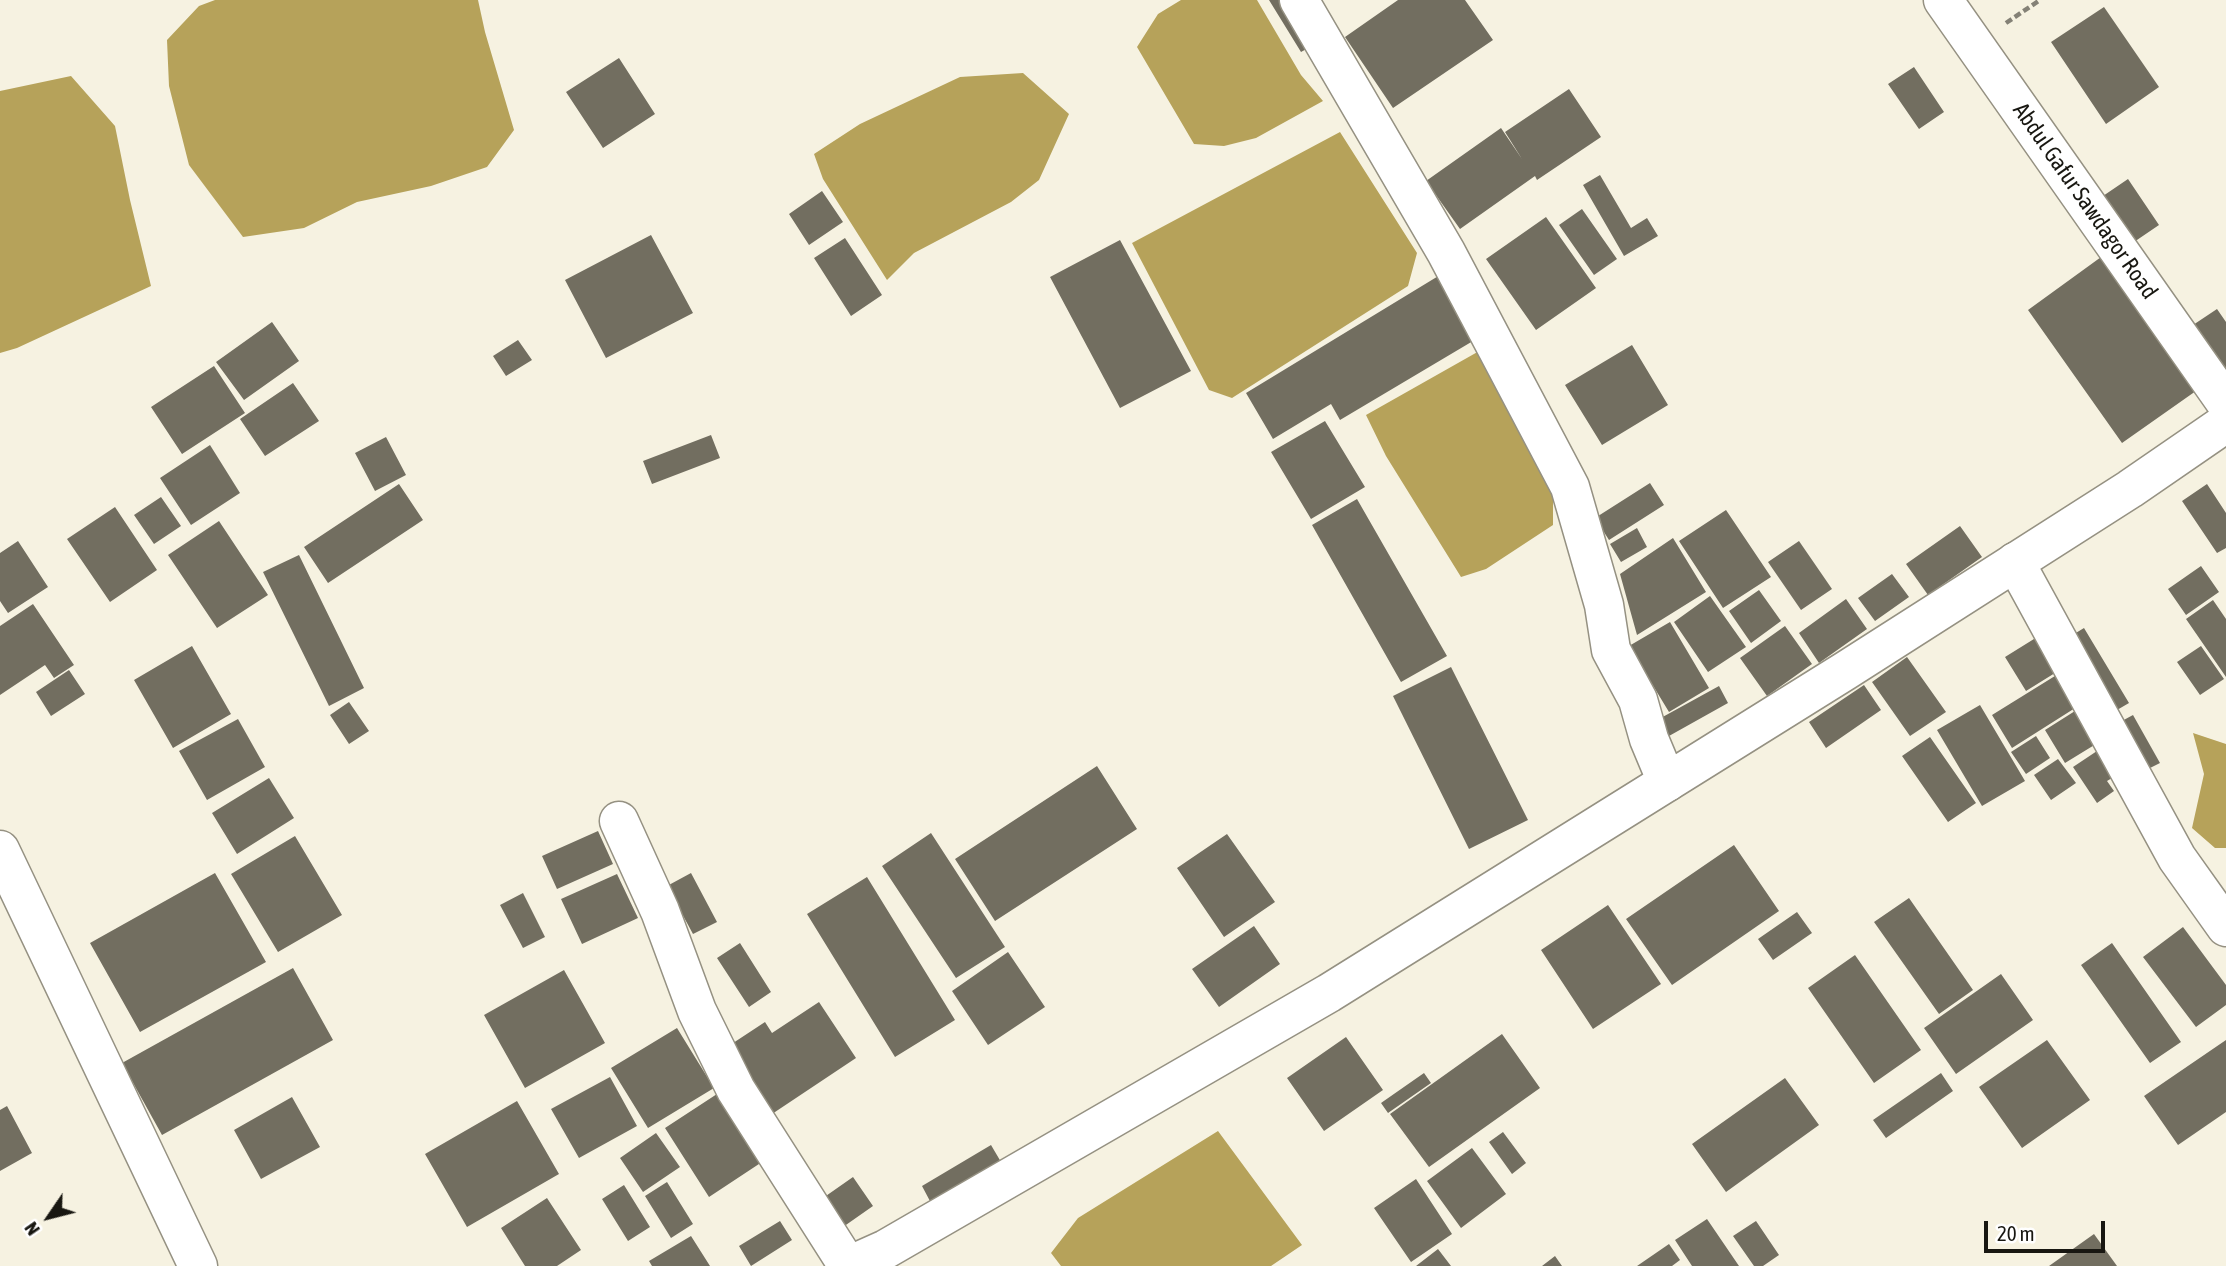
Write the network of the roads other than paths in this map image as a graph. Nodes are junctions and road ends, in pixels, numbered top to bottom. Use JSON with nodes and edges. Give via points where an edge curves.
{"nodes":[{"id":1,"x":1299,"y":0,"type":"edge"},
{"id":2,"x":1943,"y":0,"type":"edge"},
{"id":3,"x":2226,"y":403,"type":"edge"},
{"id":4,"x":2226,"y":423,"type":"edge"},
{"id":5,"x":2015,"y":562,"type":"junction"},
{"id":6,"x":1667,"y":782,"type":"junction"},
{"id":7,"x":619,"y":821,"type":"dead end"},
{"id":8,"x":0,"y":850,"type":"edge"},
{"id":9,"x":2226,"y":927,"type":"edge"},
{"id":10,"x":889,"y":1257,"type":"edge"},
{"id":11,"x":198,"y":1266,"type":"edge"},
{"id":12,"x":848,"y":1266,"type":"edge"}],
"edges":[{"from":1,"to":6,"type":"street","via":[[1446,252],[1570,487],[1604,605],[1611,650],[1638,700]]},
{"from":2,"to":3,"type":"street","name":"Abdul Gafur Sawdagor Road"},
{"from":4,"to":5,"type":"street"},
{"from":5,"to":6,"type":"street"},
{"from":5,"to":9,"type":"street","via":[[2177,858]]},
{"from":6,"to":10,"type":"street","via":[[1329,993]]},
{"from":7,"to":12,"type":"street","via":[[660,911],[697,1011],[736,1090]]},
{"from":8,"to":11,"type":"street"},
{"from":10,"to":12,"type":"street"}]}
